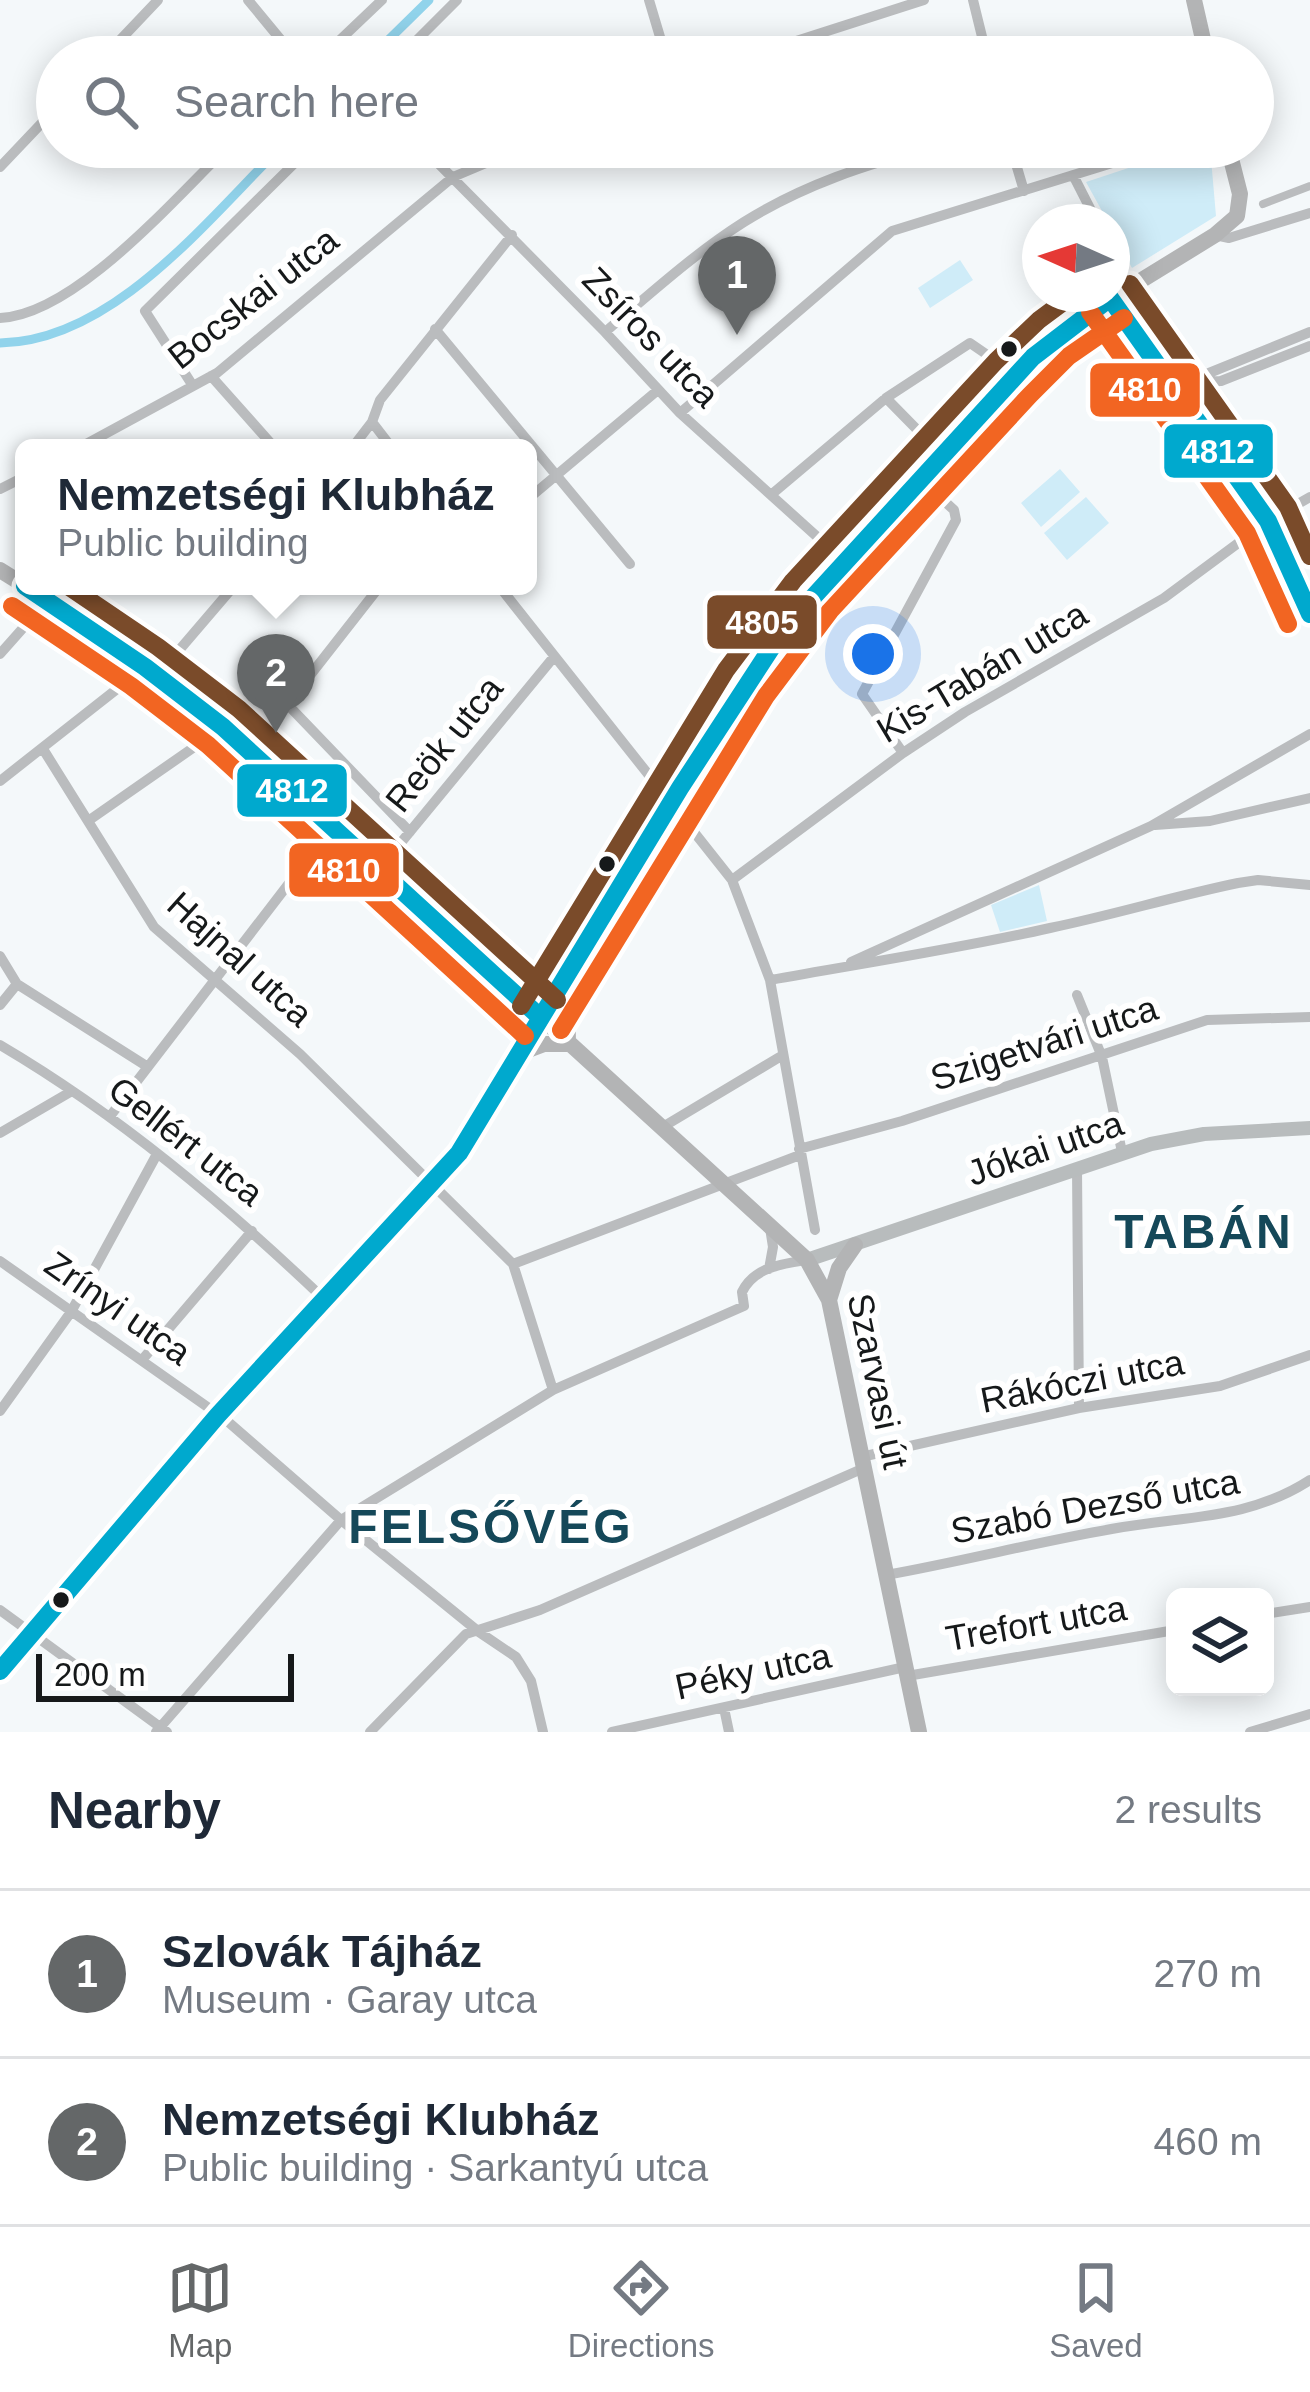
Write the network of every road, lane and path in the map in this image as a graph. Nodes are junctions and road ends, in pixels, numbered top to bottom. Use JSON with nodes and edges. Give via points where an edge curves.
{"nodes":[{"id":1,"x":158,"y":0,"type":"edge"},
{"id":2,"x":248,"y":0,"type":"edge"},
{"id":3,"x":382,"y":0,"type":"edge"},
{"id":4,"x":457,"y":0,"type":"edge"},
{"id":5,"x":649,"y":0,"type":"edge"},
{"id":6,"x":924,"y":0,"type":"edge"},
{"id":7,"x":973,"y":0,"type":"edge"},
{"id":8,"x":1194,"y":0,"type":"edge"},
{"id":9,"x":124,"y":36,"type":"edge"},
{"id":10,"x":278,"y":36,"type":"edge"},
{"id":11,"x":344,"y":36,"type":"edge"},
{"id":12,"x":421,"y":36,"type":"edge"},
{"id":13,"x":660,"y":36,"type":"edge"},
{"id":14,"x":812,"y":36,"type":"edge"},
{"id":15,"x":982,"y":36,"type":"edge"},
{"id":16,"x":1202,"y":36,"type":"edge"},
{"id":17,"x":36,"y":128,"type":"edge"},
{"id":18,"x":0,"y":167,"type":"edge"},
{"id":19,"x":206,"y":168,"type":"edge"},
{"id":20,"x":290,"y":168,"type":"edge"},
{"id":21,"x":444,"y":168,"type":"edge"},
{"id":22,"x":474,"y":168,"type":"edge"},
{"id":23,"x":860,"y":168,"type":"edge"},
{"id":24,"x":1017,"y":168,"type":"edge"},
{"id":25,"x":1096,"y":168,"type":"edge"},
{"id":26,"x":1233,"y":168,"type":"edge"},
{"id":27,"x":1073,"y":175,"type":"junction"},
{"id":28,"x":453,"y":177,"type":"junction"},
{"id":29,"x":1310,"y":186,"type":"edge"},
{"id":30,"x":1024,"y":191,"type":"junction"},
{"id":31,"x":1088,"y":204,"type":"edge"},
{"id":32,"x":1264,"y":204,"type":"dead end"},
{"id":33,"x":1310,"y":213,"type":"edge"},
{"id":34,"x":512,"y":235,"type":"junction"},
{"id":35,"x":1214,"y":235,"type":"junction"},
{"id":36,"x":1130,"y":285,"type":"edge"},
{"id":37,"x":1090,"y":312,"type":"edge"},
{"id":38,"x":1120,"y":312,"type":"edge"},
{"id":39,"x":0,"y":318,"type":"edge"},
{"id":40,"x":435,"y":329,"type":"junction"},
{"id":41,"x":605,"y":332,"type":"junction"},
{"id":42,"x":1310,"y":332,"type":"edge"},
{"id":43,"x":1310,"y":346,"type":"edge"},
{"id":44,"x":1002,"y":365,"type":"dead end"},
{"id":45,"x":211,"y":376,"type":"junction"},
{"id":46,"x":1197,"y":382,"type":"junction"},
{"id":47,"x":193,"y":386,"type":"junction"},
{"id":48,"x":658,"y":390,"type":"junction"},
{"id":49,"x":1179,"y":392,"type":"junction"},
{"id":50,"x":886,"y":398,"type":"junction"},
{"id":51,"x":680,"y":413,"type":"junction"},
{"id":52,"x":372,"y":422,"type":"junction"},
{"id":53,"x":96,"y":439,"type":"edge"},
{"id":54,"x":267,"y":439,"type":"edge"},
{"id":55,"x":359,"y":439,"type":"edge"},
{"id":56,"x":385,"y":439,"type":"edge"},
{"id":57,"x":525,"y":439,"type":"edge"},
{"id":58,"x":537,"y":454,"type":"edge"},
{"id":59,"x":942,"y":455,"type":"junction"},
{"id":60,"x":555,"y":476,"type":"junction"},
{"id":61,"x":920,"y":478,"type":"junction"},
{"id":62,"x":537,"y":491,"type":"edge"},
{"id":63,"x":772,"y":494,"type":"junction"},
{"id":64,"x":1310,"y":497,"type":"edge"},
{"id":65,"x":1268,"y":521,"type":"junction"},
{"id":66,"x":844,"y":561,"type":"junction"},
{"id":67,"x":630,"y":564,"type":"dead end"},
{"id":68,"x":38,"y":595,"type":"edge"},
{"id":69,"x":86,"y":595,"type":"edge"},
{"id":70,"x":225,"y":595,"type":"edge"},
{"id":71,"x":373,"y":595,"type":"edge"},
{"id":72,"x":506,"y":595,"type":"edge"},
{"id":73,"x":47,"y":601,"type":"junction"},
{"id":74,"x":65,"y":613,"type":"junction"},
{"id":75,"x":1310,"y":614,"type":"edge"},
{"id":76,"x":0,"y":654,"type":"edge"},
{"id":77,"x":553,"y":658,"type":"junction"},
{"id":78,"x":152,"y":672,"type":"junction"},
{"id":79,"x":288,"y":705,"type":"junction"},
{"id":80,"x":223,"y":727,"type":"junction"},
{"id":81,"x":1310,"y":734,"type":"edge"},
{"id":82,"x":43,"y":749,"type":"junction"},
{"id":83,"x":250,"y":752,"type":"junction"},
{"id":84,"x":903,"y":752,"type":"junction"},
{"id":85,"x":0,"y":782,"type":"edge"},
{"id":86,"x":1310,"y":798,"type":"edge"},
{"id":87,"x":671,"y":803,"type":"junction"},
{"id":88,"x":88,"y":821,"type":"junction"},
{"id":89,"x":332,"y":826,"type":"junction"},
{"id":90,"x":1151,"y":826,"type":"junction"},
{"id":91,"x":410,"y":832,"type":"junction"},
{"id":92,"x":380,"y":868,"type":"junction"},
{"id":93,"x":732,"y":880,"type":"junction"},
{"id":94,"x":1310,"y":885,"type":"edge"},
{"id":95,"x":922,"y":930,"type":"junction"},
{"id":96,"x":928,"y":952,"type":"junction"},
{"id":97,"x":0,"y":956,"type":"edge"},
{"id":98,"x":843,"y":967,"type":"junction"},
{"id":99,"x":567,"y":975,"type":"junction"},
{"id":100,"x":214,"y":978,"type":"junction"},
{"id":101,"x":770,"y":980,"type":"junction"},
{"id":102,"x":17,"y":984,"type":"junction"},
{"id":103,"x":506,"y":985,"type":"junction"},
{"id":104,"x":1077,"y":995,"type":"dead end"},
{"id":105,"x":0,"y":1005,"type":"edge"},
{"id":106,"x":1310,"y":1017,"type":"edge"},
{"id":107,"x":541,"y":1018,"type":"junction"},
{"id":108,"x":568,"y":1044,"type":"junction"},
{"id":109,"x":0,"y":1045,"type":"edge"},
{"id":110,"x":520,"y":1053,"type":"junction"},
{"id":111,"x":783,"y":1055,"type":"junction"},
{"id":112,"x":1102,"y":1058,"type":"junction"},
{"id":113,"x":148,"y":1067,"type":"junction"},
{"id":114,"x":72,"y":1091,"type":"junction"},
{"id":115,"x":111,"y":1115,"type":"junction"},
{"id":116,"x":661,"y":1128,"type":"junction"},
{"id":117,"x":1310,"y":1128,"type":"edge"},
{"id":118,"x":0,"y":1133,"type":"edge"},
{"id":119,"x":800,"y":1152,"type":"junction"},
{"id":120,"x":1122,"y":1152,"type":"junction"},
{"id":121,"x":157,"y":1154,"type":"junction"},
{"id":122,"x":1077,"y":1168,"type":"junction"},
{"id":123,"x":722,"y":1184,"type":"junction"},
{"id":124,"x":433,"y":1185,"type":"junction"},
{"id":125,"x":770,"y":1228,"type":"junction"},
{"id":126,"x":815,"y":1230,"type":"dead end"},
{"id":127,"x":252,"y":1231,"type":"junction"},
{"id":128,"x":854,"y":1245,"type":"junction"},
{"id":129,"x":807,"y":1260,"type":"junction"},
{"id":130,"x":0,"y":1261,"type":"edge"},
{"id":131,"x":513,"y":1264,"type":"junction"},
{"id":132,"x":769,"y":1268,"type":"junction"},
{"id":133,"x":324,"y":1299,"type":"junction"},
{"id":134,"x":829,"y":1300,"type":"junction"},
{"id":135,"x":71,"y":1312,"type":"junction"},
{"id":136,"x":1310,"y":1355,"type":"edge"},
{"id":137,"x":142,"y":1360,"type":"junction"},
{"id":138,"x":554,"y":1390,"type":"junction"},
{"id":139,"x":1078,"y":1408,"type":"junction"},
{"id":140,"x":0,"y":1411,"type":"edge"},
{"id":141,"x":218,"y":1415,"type":"junction"},
{"id":142,"x":863,"y":1463,"type":"junction"},
{"id":143,"x":1310,"y":1480,"type":"edge"},
{"id":144,"x":341,"y":1520,"type":"junction"},
{"id":145,"x":886,"y":1575,"type":"junction"},
{"id":146,"x":1310,"y":1606,"type":"edge"},
{"id":147,"x":0,"y":1610,"type":"edge"},
{"id":148,"x":1274,"y":1612,"type":"edge"},
{"id":149,"x":1166,"y":1631,"type":"edge"},
{"id":150,"x":479,"y":1632,"type":"junction"},
{"id":151,"x":32,"y":1633,"type":"junction"},
{"id":152,"x":0,"y":1671,"type":"edge"},
{"id":153,"x":906,"y":1672,"type":"junction"},
{"id":154,"x":724,"y":1708,"type":"junction"},
{"id":155,"x":1310,"y":1714,"type":"edge"},
{"id":156,"x":383,"y":1719,"type":"junction"},
{"id":157,"x":161,"y":1730,"type":"edge"},
{"id":158,"x":370,"y":1732,"type":"edge"},
{"id":159,"x":389,"y":1732,"type":"edge"},
{"id":160,"x":543,"y":1732,"type":"edge"},
{"id":161,"x":613,"y":1732,"type":"edge"},
{"id":162,"x":729,"y":1732,"type":"edge"},
{"id":163,"x":919,"y":1732,"type":"edge"},
{"id":164,"x":1250,"y":1732,"type":"edge"}],
"edges":[{"from":1,"to":9,"type":"street"},
{"from":2,"to":10,"type":"street"},
{"from":3,"to":11,"type":"street"},
{"from":4,"to":12,"type":"street"},
{"from":5,"to":13,"type":"street"},
{"from":6,"to":14,"type":"street"},
{"from":7,"to":15,"type":"street"},
{"from":8,"to":16,"type":"main road"},
{"from":17,"to":18,"type":"street"},
{"from":19,"to":39,"type":"street","via":[[101,269],[45,306]]},
{"from":20,"to":47,"type":"street","via":[[145,311]]},
{"from":21,"to":28,"type":"street","name":"Zsíros utca"},
{"from":22,"to":28,"type":"street","name":"Bocskai utca"},
{"from":23,"to":41,"type":"street","via":[[778,202]]},
{"from":24,"to":30,"type":"street"},
{"from":25,"to":27,"type":"street"},
{"from":26,"to":35,"type":"main road","via":[[1239,211]]},
{"from":27,"to":30,"type":"street"},
{"from":27,"to":31,"type":"street"},
{"from":28,"to":34,"type":"street","name":"Zsíros utca"},
{"from":28,"to":45,"type":"street","name":"Bocskai utca"},
{"from":29,"to":32,"type":"street"},
{"from":30,"to":51,"type":"street","via":[[892,231]]},
{"from":33,"to":35,"type":"street","via":[[1229,238]]},
{"from":34,"to":40,"type":"street"},
{"from":34,"to":41,"type":"street","name":"Zsíros utca"},
{"from":35,"to":36,"type":"main road"},
{"from":37,"to":59,"type":"main road","via":[[1054,338]]},
{"from":38,"to":49,"type":"street"},
{"from":40,"to":52,"type":"street"},
{"from":40,"to":57,"type":"street"},
{"from":41,"to":48,"type":"street","name":"Zsíros utca"},
{"from":42,"to":46,"type":"street"},
{"from":43,"to":46,"type":"street","via":[[1221,381]]},
{"from":44,"to":50,"type":"street","via":[[970,343]]},
{"from":45,"to":47,"type":"street","name":"Bocskai utca"},
{"from":45,"to":54,"type":"street"},
{"from":46,"to":49,"type":"street"},
{"from":47,"to":53,"type":"street","name":"Bocskai utca"},
{"from":48,"to":51,"type":"street","name":"Zsíros utca"},
{"from":48,"to":60,"type":"street"},
{"from":49,"to":65,"type":"street"},
{"from":50,"to":59,"type":"street"},
{"from":50,"to":63,"type":"street"},
{"from":51,"to":63,"type":"street","name":"Zsíros utca"},
{"from":52,"to":55,"type":"street"},
{"from":52,"to":56,"type":"street"},
{"from":58,"to":60,"type":"street"},
{"from":59,"to":61,"type":"main road"},
{"from":60,"to":62,"type":"street"},
{"from":60,"to":67,"type":"street"},
{"from":61,"to":66,"type":"main road"},
{"from":61,"to":84,"type":"street","via":[[956,520],[862,694]]},
{"from":63,"to":66,"type":"street","name":"Zsíros utca"},
{"from":64,"to":65,"type":"street","name":"Kis-Tabán utca"},
{"from":65,"to":75,"type":"street"},
{"from":65,"to":84,"type":"street","name":"Kis-Tabán utca","via":[[1164,598]]},
{"from":66,"to":87,"type":"main road","via":[[761,659]]},
{"from":68,"to":73,"type":"main road","name":"Szarvasi út"},
{"from":69,"to":74,"type":"street"},
{"from":70,"to":78,"type":"street"},
{"from":71,"to":79,"type":"street"},
{"from":72,"to":77,"type":"street"},
{"from":73,"to":74,"type":"main road","name":"Szarvasi út"},
{"from":73,"to":76,"type":"street"},
{"from":74,"to":78,"type":"main road","name":"Szarvasi út"},
{"from":77,"to":87,"type":"street"},
{"from":77,"to":91,"type":"street","name":"Reök utca"},
{"from":78,"to":80,"type":"main road","name":"Szarvasi út"},
{"from":78,"to":82,"type":"street"},
{"from":79,"to":83,"type":"street"},
{"from":79,"to":91,"type":"street"},
{"from":80,"to":83,"type":"main road","name":"Szarvasi út"},
{"from":80,"to":88,"type":"street"},
{"from":81,"to":90,"type":"street"},
{"from":82,"to":85,"type":"street"},
{"from":82,"to":88,"type":"street","name":"Hajnal utca"},
{"from":83,"to":89,"type":"main road","name":"Szarvasi út"},
{"from":84,"to":93,"type":"street","name":"Kis-Tabán utca"},
{"from":86,"to":90,"type":"street"},
{"from":87,"to":93,"type":"street"},
{"from":87,"to":99,"type":"main road"},
{"from":88,"to":100,"type":"street","name":"Hajnal utca","via":[[154,927]]},
{"from":89,"to":92,"type":"main road","name":"Szarvasi út"},
{"from":89,"to":100,"type":"street"},
{"from":90,"to":95,"type":"street"},
{"from":91,"to":92,"type":"street","name":"Reök utca"},
{"from":92,"to":103,"type":"main road","name":"Szarvasi út"},
{"from":93,"to":101,"type":"street"},
{"from":94,"to":96,"type":"street","via":[[1238,883]]},
{"from":95,"to":96,"type":"street"},
{"from":95,"to":98,"type":"street"},
{"from":96,"to":98,"type":"street"},
{"from":97,"to":102,"type":"street"},
{"from":98,"to":101,"type":"street"},
{"from":99,"to":103,"type":"main road","via":[[534,987]]},
{"from":99,"to":107,"type":"main road"},
{"from":99,"to":108,"type":"main road"},
{"from":100,"to":113,"type":"street"},
{"from":100,"to":124,"type":"street","name":"Hajnal utca"},
{"from":101,"to":111,"type":"street"},
{"from":102,"to":105,"type":"street"},
{"from":102,"to":113,"type":"street"},
{"from":103,"to":107,"type":"main road","name":"Szarvasi út"},
{"from":104,"to":112,"type":"street"},
{"from":106,"to":112,"type":"street","name":"Szigetvári utca","via":[[1207,1020]]},
{"from":107,"to":108,"type":"main road","name":"Szarvasi út"},
{"from":107,"to":110,"type":"street"},
{"from":108,"to":110,"type":"main road"},
{"from":108,"to":116,"type":"main road","name":"Szarvasi út"},
{"from":109,"to":114,"type":"street","name":"Gellért utca"},
{"from":110,"to":124,"type":"street"},
{"from":111,"to":116,"type":"street"},
{"from":111,"to":119,"type":"street"},
{"from":112,"to":119,"type":"street","name":"Szigetvári utca"},
{"from":112,"to":120,"type":"street"},
{"from":113,"to":115,"type":"street"},
{"from":114,"to":115,"type":"street","name":"Gellért utca"},
{"from":114,"to":118,"type":"street"},
{"from":115,"to":121,"type":"street","name":"Gellért utca"},
{"from":116,"to":123,"type":"main road","name":"Szarvasi út"},
{"from":117,"to":120,"type":"main road","name":"Jókai utca","via":[[1204,1134]]},
{"from":119,"to":123,"type":"street","name":"Szigetvári utca"},
{"from":119,"to":126,"type":"street"},
{"from":120,"to":122,"type":"main road","name":"Jókai utca"},
{"from":121,"to":127,"type":"street","name":"Gellért utca"},
{"from":121,"to":135,"type":"street"},
{"from":122,"to":128,"type":"main road","name":"Jókai utca"},
{"from":122,"to":139,"type":"street"},
{"from":123,"to":125,"type":"main road","name":"Szarvasi út"},
{"from":123,"to":131,"type":"street","name":"Szigetvári utca"},
{"from":124,"to":131,"type":"street","name":"Hajnal utca"},
{"from":124,"to":133,"type":"street"},
{"from":125,"to":129,"type":"main road","name":"Szarvasi út"},
{"from":125,"to":132,"type":"street"},
{"from":127,"to":133,"type":"street","name":"Gellért utca"},
{"from":127,"to":137,"type":"street"},
{"from":128,"to":129,"type":"main road","name":"Jókai utca"},
{"from":128,"to":134,"type":"main road"},
{"from":129,"to":132,"type":"street"},
{"from":129,"to":134,"type":"main road","name":"Szarvasi út"},
{"from":130,"to":135,"type":"street","name":"Zrínyi utca"},
{"from":131,"to":138,"type":"street"},
{"from":132,"to":138,"type":"street","via":[[745,1283],[743,1306]]},
{"from":133,"to":141,"type":"street"},
{"from":134,"to":142,"type":"main road","name":"Szarvasi út"},
{"from":135,"to":137,"type":"street","name":"Zrínyi utca"},
{"from":135,"to":140,"type":"street"},
{"from":136,"to":139,"type":"street","name":"Rákóczi utca","via":[[1232,1384]]},
{"from":137,"to":141,"type":"street","name":"Zrínyi utca"},
{"from":138,"to":144,"type":"street"},
{"from":139,"to":142,"type":"street","name":"Rákóczi utca"},
{"from":141,"to":144,"type":"street","name":"Zrínyi utca"},
{"from":141,"to":151,"type":"street"},
{"from":142,"to":145,"type":"main road","name":"Szarvasi út"},
{"from":142,"to":150,"type":"street","name":"Rákóczi utca"},
{"from":143,"to":145,"type":"street","name":"Szabó Dezső utca","via":[[1253,1509]]},
{"from":144,"to":150,"type":"street","name":"Zrínyi utca"},
{"from":144,"to":157,"type":"street"},
{"from":145,"to":153,"type":"main road","name":"Szarvasi út"},
{"from":146,"to":148,"type":"street"},
{"from":147,"to":151,"type":"street"},
{"from":149,"to":153,"type":"street","name":"Trefort utca"},
{"from":150,"to":156,"type":"street","name":"Rákóczi utca","via":[[466,1634]]},
{"from":150,"to":160,"type":"street","name":"Zrínyi utca","via":[[516,1657]]},
{"from":151,"to":152,"type":"street"},
{"from":151,"to":157,"type":"street"},
{"from":153,"to":154,"type":"street","name":"Péky utca"},
{"from":153,"to":163,"type":"main road","name":"Szarvasi út"},
{"from":154,"to":161,"type":"street","name":"Péky utca"},
{"from":154,"to":162,"type":"street"},
{"from":155,"to":164,"type":"street"},
{"from":156,"to":158,"type":"street","name":"Rákóczi utca"},
{"from":156,"to":159,"type":"street"}]}
